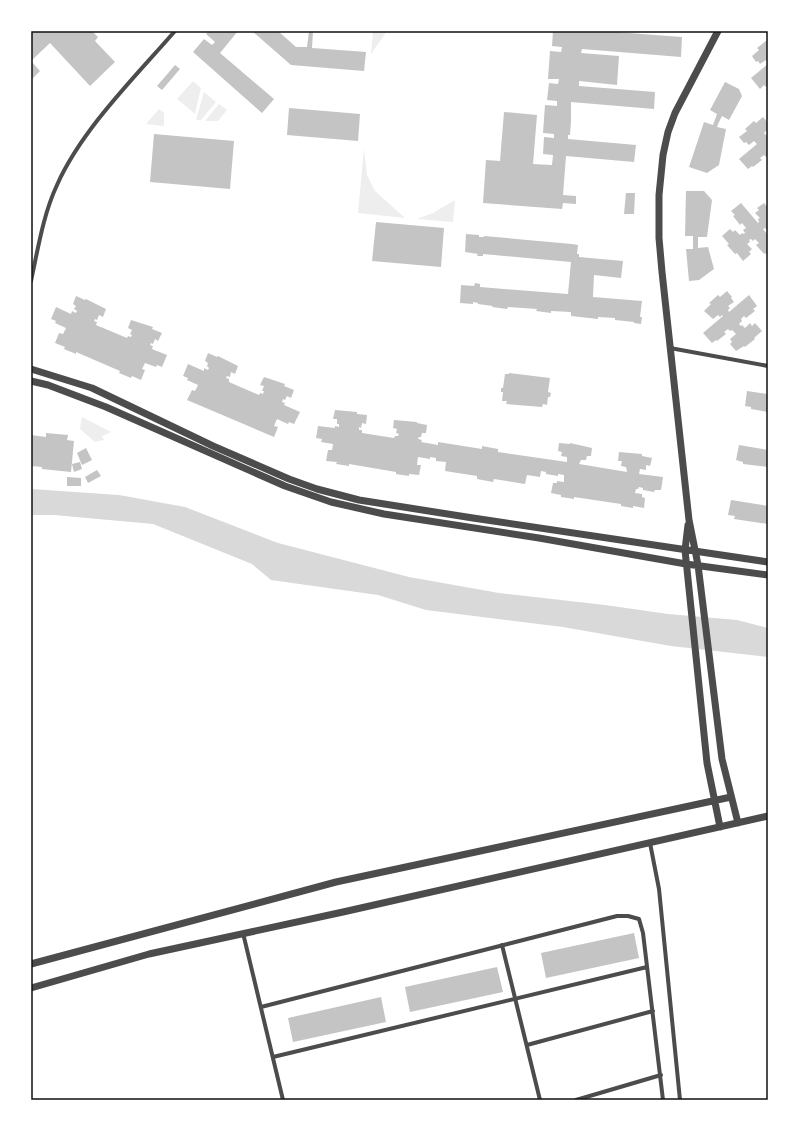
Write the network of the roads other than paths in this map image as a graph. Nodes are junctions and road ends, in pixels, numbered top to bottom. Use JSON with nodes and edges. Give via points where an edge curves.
{"nodes":[{"id":1,"x":174,"y":31,"type":"edge"},
{"id":2,"x":718,"y":31,"type":"edge"},
{"id":3,"x":31,"y":281,"type":"edge"},
{"id":4,"x":670,"y":348,"type":"junction"},
{"id":5,"x":768,"y":366,"type":"edge"},
{"id":6,"x":31,"y":369,"type":"edge"},
{"id":7,"x":31,"y":381,"type":"edge"},
{"id":8,"x":689,"y":520,"type":"junction"},
{"id":9,"x":685,"y":550,"type":"junction"},
{"id":10,"x":696,"y":551,"type":"junction"},
{"id":11,"x":768,"y":562,"type":"edge"},
{"id":12,"x":686,"y":564,"type":"junction"},
{"id":13,"x":698,"y":565,"type":"junction"},
{"id":14,"x":768,"y":575,"type":"edge"},
{"id":15,"x":731,"y":797,"type":"junction"},
{"id":16,"x":714,"y":801,"type":"junction"},
{"id":17,"x":768,"y":816,"type":"edge"},
{"id":18,"x":738,"y":822,"type":"junction"},
{"id":19,"x":720,"y":826,"type":"junction"},
{"id":20,"x":650,"y":843,"type":"junction"},
{"id":21,"x":243,"y":933,"type":"junction"},
{"id":22,"x":502,"y":945,"type":"junction"},
{"id":23,"x":31,"y":964,"type":"edge"},
{"id":24,"x":647,"y":967,"type":"junction"},
{"id":25,"x":31,"y":988,"type":"edge"},
{"id":26,"x":516,"y":999,"type":"junction"},
{"id":27,"x":261,"y":1008,"type":"junction"},
{"id":28,"x":653,"y":1011,"type":"junction"},
{"id":29,"x":527,"y":1045,"type":"junction"},
{"id":30,"x":273,"y":1057,"type":"junction"},
{"id":31,"x":661,"y":1075,"type":"junction"},
{"id":32,"x":283,"y":1100,"type":"edge"},
{"id":33,"x":540,"y":1100,"type":"edge"},
{"id":34,"x":576,"y":1100,"type":"edge"},
{"id":35,"x":664,"y":1100,"type":"edge"},
{"id":36,"x":680,"y":1100,"type":"edge"}],
"edges":[{"from":1,"to":3,"type":"street","via":[[95,124],[72,158],[48,207]]},
{"from":2,"to":4,"type":"street","via":[[675,113],[663,155],[659,195],[659,238]]},
{"from":4,"to":5,"type":"street"},
{"from":4,"to":8,"type":"street"},
{"from":6,"to":9,"type":"street","via":[[92,388],[213,446],[317,489],[359,500]]},
{"from":7,"to":12,"type":"street","via":[[106,407],[285,486],[331,502],[384,514]]},
{"from":8,"to":9,"type":"street"},
{"from":8,"to":10,"type":"street"},
{"from":9,"to":10,"type":"street"},
{"from":9,"to":12,"type":"street"},
{"from":10,"to":11,"type":"street"},
{"from":10,"to":13,"type":"street"},
{"from":12,"to":13,"type":"street"},
{"from":12,"to":16,"type":"street","via":[[707,763]]},
{"from":13,"to":14,"type":"street"},
{"from":13,"to":15,"type":"street","via":[[722,759]]},
{"from":15,"to":16,"type":"street"},
{"from":15,"to":18,"type":"street"},
{"from":16,"to":19,"type":"street"},
{"from":16,"to":23,"type":"street","via":[[336,882]]},
{"from":17,"to":18,"type":"street"},
{"from":18,"to":19,"type":"street"},
{"from":19,"to":20,"type":"street"},
{"from":20,"to":21,"type":"street"},
{"from":20,"to":36,"type":"street","via":[[659,890]]},
{"from":21,"to":25,"type":"street","via":[[149,954]]},
{"from":21,"to":27,"type":"street"},
{"from":22,"to":24,"type":"street","via":[[617,916],[628,916],[639,919]]},
{"from":22,"to":26,"type":"street"},
{"from":22,"to":27,"type":"street"},
{"from":24,"to":26,"type":"street"},
{"from":24,"to":28,"type":"street"},
{"from":26,"to":29,"type":"street"},
{"from":26,"to":30,"type":"street"},
{"from":27,"to":30,"type":"street"},
{"from":28,"to":29,"type":"street"},
{"from":28,"to":31,"type":"street"},
{"from":29,"to":33,"type":"street"},
{"from":30,"to":32,"type":"street"},
{"from":31,"to":34,"type":"street"},
{"from":31,"to":35,"type":"street"}]}
